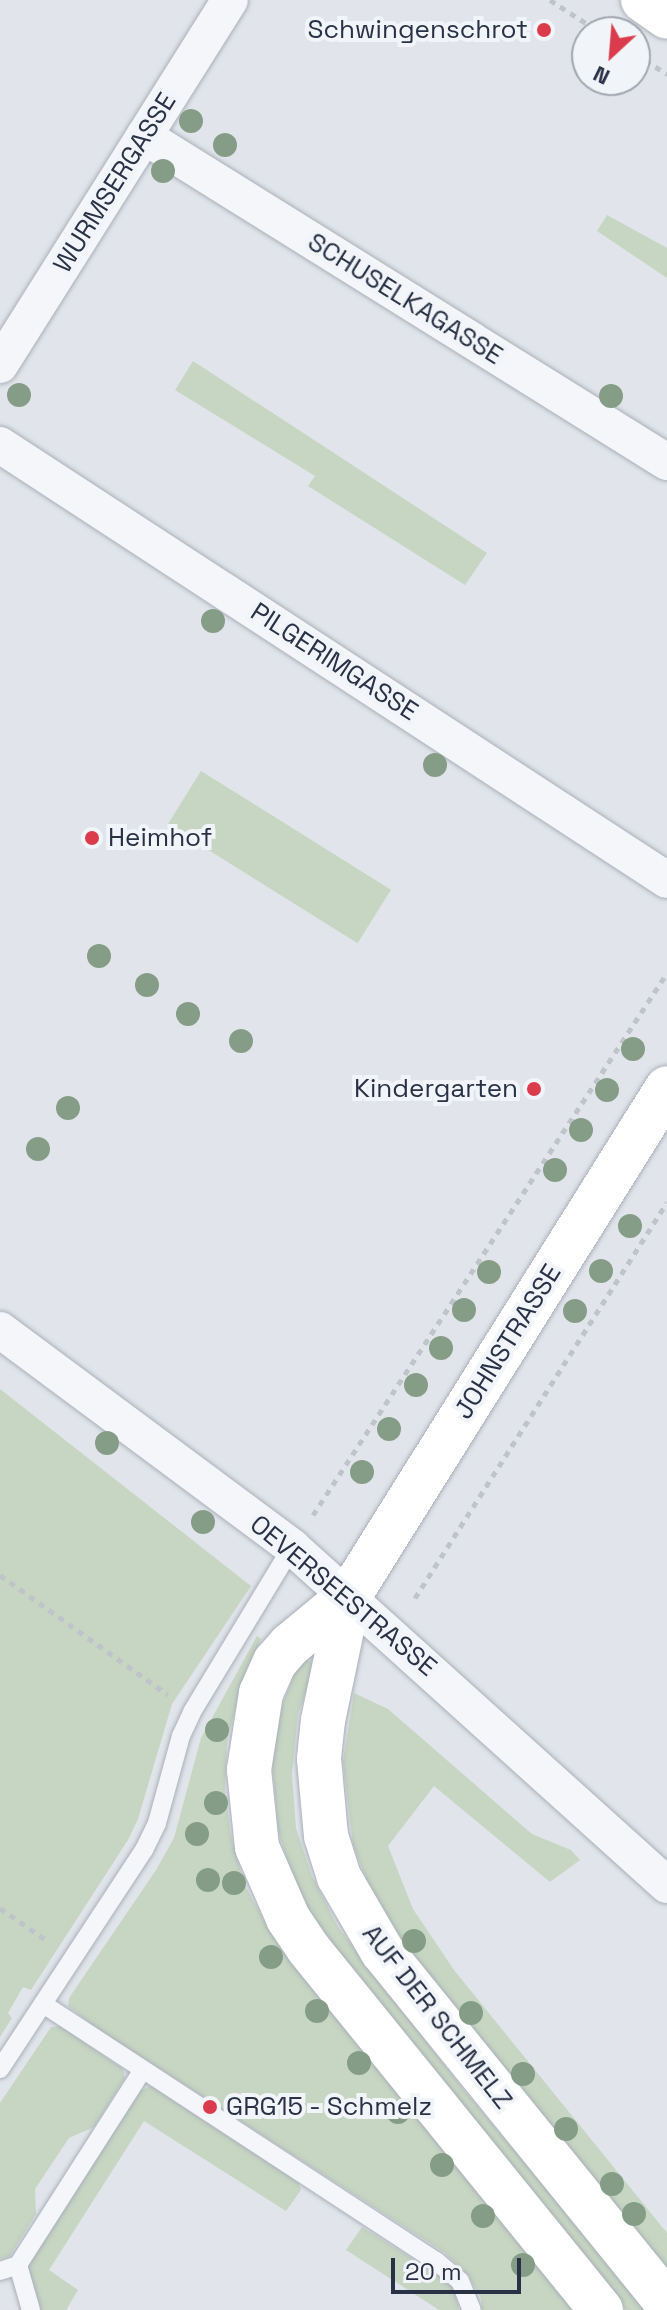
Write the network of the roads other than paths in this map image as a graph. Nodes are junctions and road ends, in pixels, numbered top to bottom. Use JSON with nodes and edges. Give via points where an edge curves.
{"nodes":[{"id":1,"x":230,"y":0,"type":"edge"},
{"id":2,"x":643,"y":0,"type":"edge"},
{"id":3,"x":667,"y":17,"type":"edge"},
{"id":4,"x":144,"y":136,"type":"junction"},
{"id":5,"x":0,"y":365,"type":"edge"},
{"id":6,"x":0,"y":445,"type":"edge"},
{"id":7,"x":667,"y":462,"type":"edge"},
{"id":8,"x":667,"y":880,"type":"edge"},
{"id":9,"x":667,"y":1088,"type":"edge"},
{"id":10,"x":0,"y":1330,"type":"edge"},
{"id":11,"x":292,"y":1547,"type":"junction"},
{"id":12,"x":349,"y":1596,"type":"junction"},
{"id":13,"x":667,"y":1885,"type":"edge"},
{"id":14,"x":43,"y":2004,"type":"junction"},
{"id":15,"x":0,"y":2069,"type":"edge"},
{"id":16,"x":142,"y":2071,"type":"junction"},
{"id":17,"x":9,"y":2268,"type":"edge"},
{"id":18,"x":667,"y":2303,"type":"edge"},
{"id":19,"x":31,"y":2310,"type":"edge"},
{"id":20,"x":472,"y":2310,"type":"edge"},
{"id":21,"x":601,"y":2310,"type":"edge"}],
"edges":[{"from":1,"to":4,"type":"street","name":"WURMSERGASSE"},
{"from":2,"to":3,"type":"main road"},
{"from":4,"to":5,"type":"street","name":"WURMSERGASSE"},
{"from":4,"to":7,"type":"street","name":"SCHUSELKAGASSE"},
{"from":6,"to":8,"type":"street","name":"PILGERIMGASSE"},
{"from":9,"to":12,"type":"main road","name":"JOHNSTRASSE"},
{"from":10,"to":11,"type":"street","name":"OEVERSEESTRASSE"},
{"from":11,"to":12,"type":"street","name":"OEVERSEESTRASSE"},
{"from":11,"to":14,"type":"lane","via":[[192,1712],[157,1823]]},
{"from":12,"to":13,"type":"street","name":"OEVERSEESTRASSE"},
{"from":12,"to":18,"type":"main road","name":"AUF DER SCHMELZ","via":[[319,1759],[326,1836],[339,1877],[382,1951]]},
{"from":12,"to":21,"type":"main road","via":[[290,1645],[275,1662],[261,1693],[249,1770],[257,1847],[271,1884],[308,1948]]},
{"from":14,"to":15,"type":"lane"},
{"from":14,"to":16,"type":"lane"},
{"from":16,"to":17,"type":"lane"},
{"from":16,"to":20,"type":"lane","via":[[436,2261],[460,2281]]},
{"from":17,"to":19,"type":"lane"}]}
